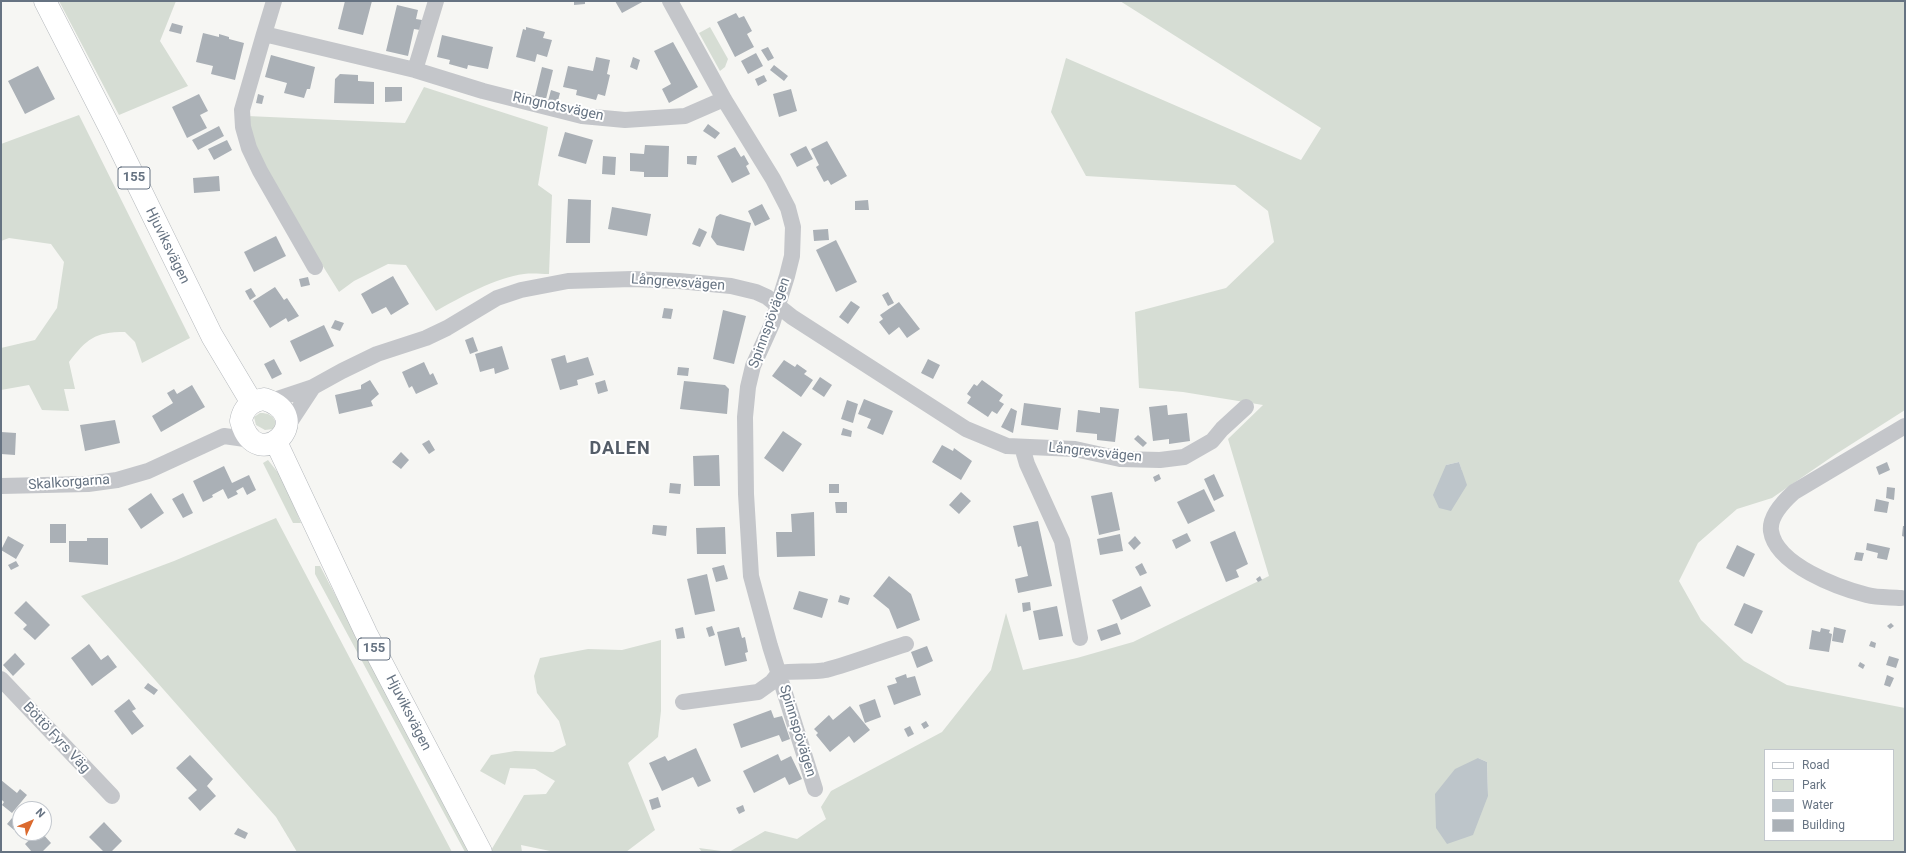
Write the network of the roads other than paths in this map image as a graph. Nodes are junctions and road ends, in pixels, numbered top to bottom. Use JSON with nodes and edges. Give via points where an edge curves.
{"nodes":[{"id":1,"x":45,"y":1,"type":"edge"},
{"id":2,"x":274,"y":1,"type":"edge"},
{"id":3,"x":436,"y":1,"type":"edge"},
{"id":4,"x":670,"y":1,"type":"edge"},
{"id":5,"x":264,"y":34,"type":"junction"},
{"id":6,"x":415,"y":70,"type":"junction"},
{"id":7,"x":724,"y":99,"type":"junction"},
{"id":8,"x":315,"y":267,"type":"dead end"},
{"id":9,"x":778,"y":305,"type":"junction"},
{"id":10,"x":313,"y":387,"type":"junction"},
{"id":11,"x":255,"y":407,"type":"junction"},
{"id":12,"x":1246,"y":407,"type":"dead end"},
{"id":13,"x":1905,"y":426,"type":"edge"},
{"id":14,"x":281,"y":435,"type":"junction"},
{"id":15,"x":224,"y":436,"type":"junction"},
{"id":16,"x":252,"y":440,"type":"junction"},
{"id":17,"x":1022,"y":447,"type":"junction"},
{"id":18,"x":1,"y":486,"type":"edge"},
{"id":19,"x":1901,"y":598,"type":"dead end"},
{"id":20,"x":1080,"y":638,"type":"dead end"},
{"id":21,"x":906,"y":644,"type":"dead end"},
{"id":22,"x":779,"y":673,"type":"junction"},
{"id":23,"x":1,"y":679,"type":"edge"},
{"id":24,"x":683,"y":702,"type":"dead end"},
{"id":25,"x":815,"y":789,"type":"dead end"},
{"id":26,"x":112,"y":796,"type":"dead end"},
{"id":27,"x":481,"y":852,"type":"edge"}],
"edges":[{"from":1,"to":11,"type":"main road","name":"Hjuviksvägen","number":"155","via":[[212,336]]},
{"from":2,"to":5,"type":"street"},
{"from":3,"to":6,"type":"street"},
{"from":4,"to":7,"type":"street","name":"Spinnspövägen"},
{"from":5,"to":6,"type":"street","name":"Ringnotsvägen"},
{"from":5,"to":8,"type":"street","via":[[242,110],[243,127],[260,171]]},
{"from":6,"to":7,"type":"street","name":"Ringnotsvägen","via":[[483,91],[582,116],[625,120],[685,116]]},
{"from":7,"to":9,"type":"street","name":"Spinnspövägen","via":[[773,179],[788,208],[793,227],[792,256]]},
{"from":9,"to":10,"type":"street","name":"Långrevsvägen","via":[[756,292],[731,286],[632,279],[554,283],[497,298],[440,331],[377,354]]},
{"from":9,"to":17,"type":"street","name":"Långrevsvägen","via":[[909,394],[966,429],[1007,446]]},
{"from":9,"to":22,"type":"street","name":"Spinnspövägen","via":[[753,366],[745,418],[751,576]]},
{"from":10,"to":11,"type":"street","name":"Långrevsvägen"},
{"from":10,"to":14,"type":"street","name":"Långrevsvägen"},
{"from":11,"to":14,"type":"main road","name":"Hjuviksvägen","number":"155","via":[[281,410],[284,414]]},
{"from":11,"to":15,"type":"street","name":"Skalkorgarna","via":[[228,427]]},
{"from":11,"to":16,"type":"main road","name":"Hjuviksvägen","number":"155","via":[[241,421],[243,430]]},
{"from":12,"to":17,"type":"street","name":"Långrevsvägen","via":[[1212,441],[1184,458],[1120,459],[1075,449]]},
{"from":13,"to":19,"type":"street","via":[[1794,492],[1773,518],[1771,530],[1780,548],[1810,574],[1843,589],[1869,596]]},
{"from":14,"to":16,"type":"main road","via":[[264,445]]},
{"from":14,"to":27,"type":"main road","name":"Hjuviksvägen","number":"155","via":[[370,640]]},
{"from":15,"to":16,"type":"street"},
{"from":15,"to":18,"type":"street","name":"Skalkorgarna","via":[[148,471],[117,480],[88,484]]},
{"from":17,"to":20,"type":"street","via":[[1027,464],[1062,541]]},
{"from":21,"to":22,"type":"street","name":"Spinnspövägen","via":[[825,670],[791,670]]},
{"from":22,"to":24,"type":"street","name":"Spinnspövägen","via":[[758,692]]},
{"from":22,"to":25,"type":"street","name":"Spinnspövägen"},
{"from":23,"to":26,"type":"street","name":"Böttö Fyrs Väg"}]}
